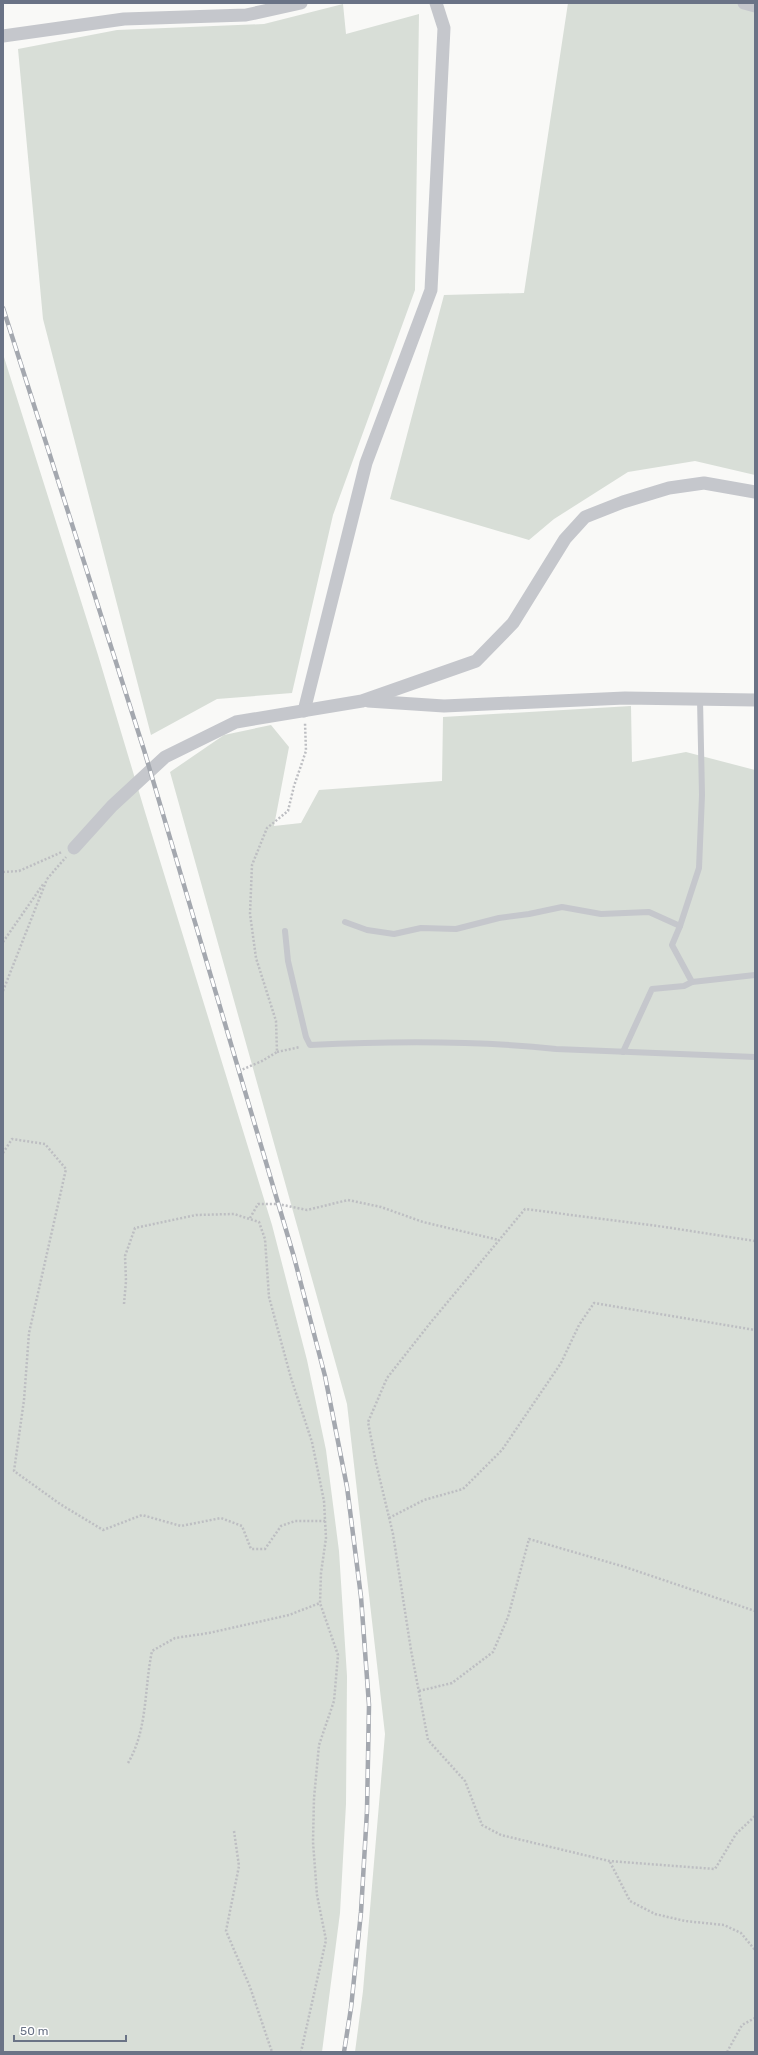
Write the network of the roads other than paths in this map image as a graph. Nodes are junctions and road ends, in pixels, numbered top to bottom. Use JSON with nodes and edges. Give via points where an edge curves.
{"nodes":[{"id":1,"x":301,"y":3,"type":"edge"},
{"id":2,"x":436,"y":3,"type":"edge"},
{"id":3,"x":744,"y":3,"type":"edge"},
{"id":4,"x":755,"y":6,"type":"edge"},
{"id":5,"x":3,"y":36,"type":"edge"},
{"id":6,"x":755,"y":492,"type":"edge"},
{"id":7,"x":700,"y":700,"type":"junction"},
{"id":8,"x":755,"y":700,"type":"edge"},
{"id":9,"x":362,"y":701,"type":"junction"},
{"id":10,"x":304,"y":711,"type":"junction"},
{"id":11,"x":74,"y":848,"type":"road end"},
{"id":12,"x":345,"y":922,"type":"dead end"},
{"id":13,"x":680,"y":926,"type":"junction"},
{"id":14,"x":285,"y":931,"type":"dead end"},
{"id":15,"x":755,"y":975,"type":"edge"},
{"id":16,"x":692,"y":982,"type":"junction"},
{"id":17,"x":623,"y":1052,"type":"junction"},
{"id":18,"x":755,"y":1057,"type":"edge"}],
"edges":[{"from":1,"to":5,"type":"street","via":[[246,15],[124,19]]},
{"from":2,"to":10,"type":"street","via":[[444,28],[431,290],[366,463]]},
{"from":3,"to":4,"type":"street"},
{"from":6,"to":9,"type":"street","via":[[704,482],[669,488],[585,517],[565,539],[513,623],[476,661]]},
{"from":7,"to":8,"type":"street"},
{"from":7,"to":9,"type":"street","via":[[625,698],[444,706]]},
{"from":7,"to":13,"type":"lane","via":[[700,868]]},
{"from":9,"to":10,"type":"street"},
{"from":10,"to":11,"type":"street","via":[[236,722],[165,757],[112,806]]},
{"from":12,"to":13,"type":"lane","via":[[367,930],[394,934],[422,928],[456,929],[499,918],[562,907],[601,914],[649,912]]},
{"from":13,"to":16,"type":"lane","via":[[672,945]]},
{"from":14,"to":17,"type":"lane","via":[[288,961],[310,1045],[376,1042],[515,1045]]},
{"from":15,"to":16,"type":"lane"},
{"from":16,"to":17,"type":"lane","via":[[684,986],[652,989]]},
{"from":17,"to":18,"type":"lane"}]}
